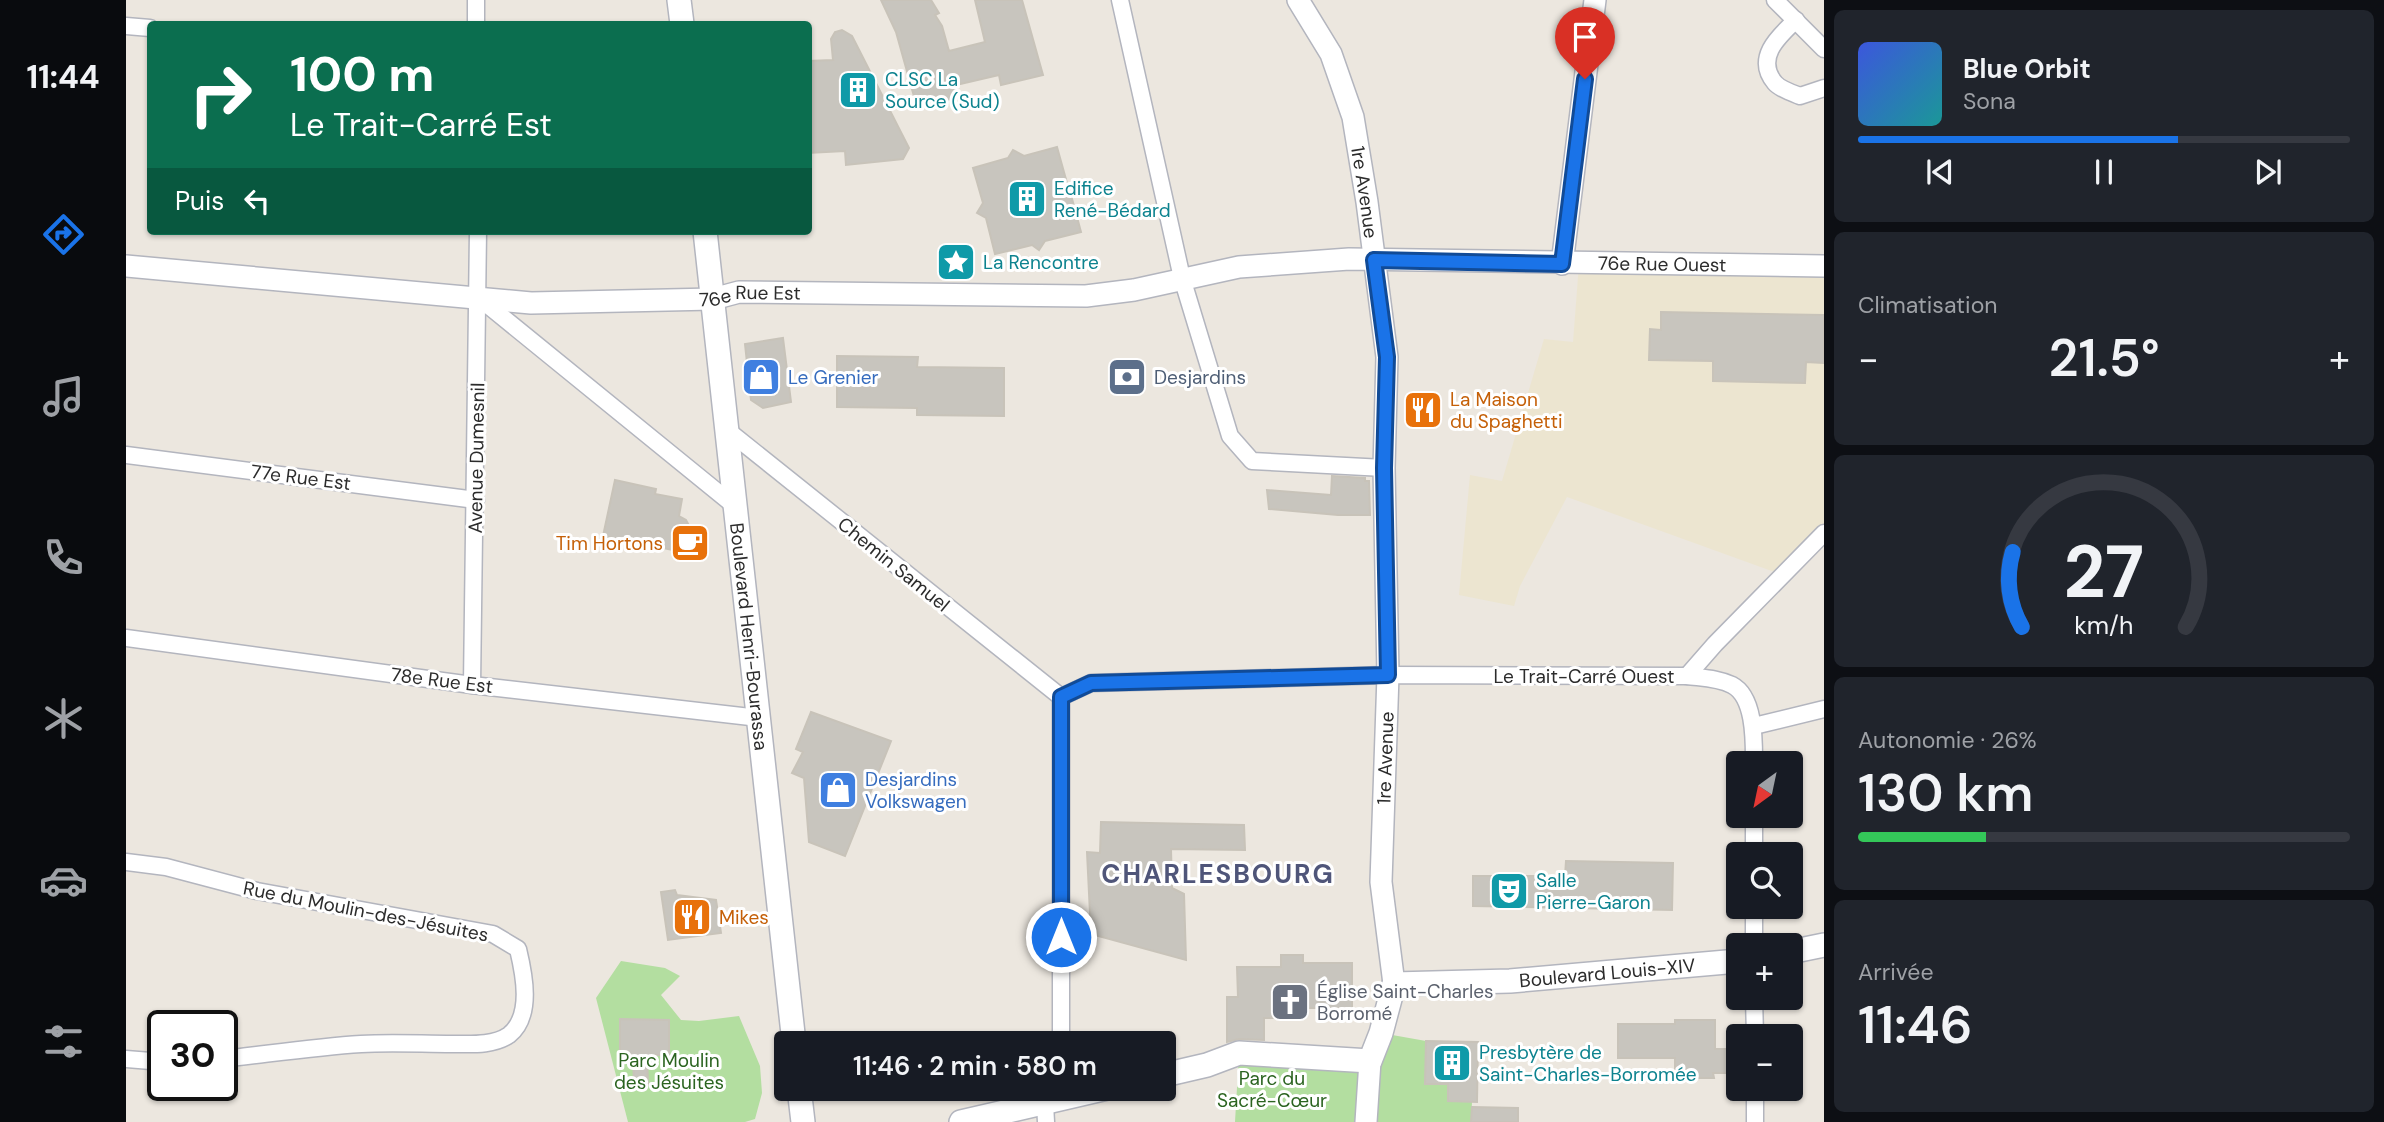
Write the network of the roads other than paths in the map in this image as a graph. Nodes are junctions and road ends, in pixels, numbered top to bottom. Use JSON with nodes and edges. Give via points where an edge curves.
{"nodes":[{"id":1,"x":476,"y":0,"type":"edge"},
{"id":2,"x":679,"y":0,"type":"edge"},
{"id":3,"x":1120,"y":0,"type":"edge"},
{"id":4,"x":1298,"y":0,"type":"edge"},
{"id":5,"x":1595,"y":0,"type":"edge"},
{"id":6,"x":1775,"y":0,"type":"edge"},
{"id":7,"x":1796,"y":20,"type":"junction"},
{"id":8,"x":476,"y":21,"type":"edge"},
{"id":9,"x":682,"y":21,"type":"edge"},
{"id":10,"x":126,"y":26,"type":"edge"},
{"id":11,"x":147,"y":28,"type":"edge"},
{"id":12,"x":1824,"y":49,"type":"edge"},
{"id":13,"x":1824,"y":88,"type":"edge"},
{"id":14,"x":478,"y":235,"type":"edge"},
{"id":15,"x":705,"y":235,"type":"edge"},
{"id":16,"x":1374,"y":260,"type":"junction"},
{"id":17,"x":1562,"y":264,"type":"junction"},
{"id":18,"x":126,"y":266,"type":"edge"},
{"id":19,"x":1824,"y":266,"type":"edge"},
{"id":20,"x":1182,"y":278,"type":"junction"},
{"id":21,"x":479,"y":298,"type":"junction"},
{"id":22,"x":713,"y":299,"type":"junction"},
{"id":23,"x":727,"y":430,"type":"junction"},
{"id":24,"x":126,"y":455,"type":"edge"},
{"id":25,"x":1384,"y":468,"type":"junction"},
{"id":26,"x":476,"y":500,"type":"junction"},
{"id":27,"x":736,"y":507,"type":"junction"},
{"id":28,"x":1824,"y":533,"type":"edge"},
{"id":29,"x":126,"y":638,"type":"edge"},
{"id":30,"x":1388,"y":675,"type":"junction"},
{"id":31,"x":1687,"y":676,"type":"junction"},
{"id":32,"x":472,"y":685,"type":"junction"},
{"id":33,"x":1061,"y":697,"type":"junction"},
{"id":34,"x":1824,"y":709,"type":"edge"},
{"id":35,"x":759,"y":718,"type":"junction"},
{"id":36,"x":1754,"y":726,"type":"junction"},
{"id":37,"x":1754,"y":751,"type":"edge"},
{"id":38,"x":126,"y":862,"type":"edge"},
{"id":39,"x":1824,"y":945,"type":"edge"},
{"id":40,"x":1803,"y":949,"type":"edge"},
{"id":41,"x":1726,"y":962,"type":"edge"},
{"id":42,"x":1394,"y":984,"type":"junction"},
{"id":43,"x":793,"y":1031,"type":"edge"},
{"id":44,"x":1061,"y":1031,"type":"edge"},
{"id":45,"x":238,"y":1057,"type":"edge"},
{"id":46,"x":126,"y":1059,"type":"edge"},
{"id":47,"x":147,"y":1061,"type":"edge"},
{"id":48,"x":1370,"y":1061,"type":"junction"},
{"id":49,"x":1176,"y":1072,"type":"edge"},
{"id":50,"x":801,"y":1101,"type":"edge"},
{"id":51,"x":1755,"y":1101,"type":"edge"},
{"id":52,"x":1053,"y":1103,"type":"edge"},
{"id":53,"x":803,"y":1122,"type":"edge"},
{"id":54,"x":961,"y":1122,"type":"edge"},
{"id":55,"x":1366,"y":1122,"type":"edge"},
{"id":56,"x":1755,"y":1122,"type":"edge"}],
"edges":[{"from":1,"to":8,"type":"street"},
{"from":2,"to":9,"type":"main road"},
{"from":3,"to":20,"type":"street"},
{"from":4,"to":16,"type":"street","name":"1re Avenue","via":[[1331,54],[1353,117]]},
{"from":5,"to":17,"type":"street"},
{"from":6,"to":7,"type":"street"},
{"from":7,"to":12,"type":"street"},
{"from":7,"to":13,"type":"street","via":[[1774,41],[1767,69],[1775,85],[1800,96]]},
{"from":10,"to":11,"type":"street"},
{"from":14,"to":21,"type":"street","name":"Avenue Dumesnil"},
{"from":15,"to":22,"type":"main road","name":"Boulevard Henri-Bourassa"},
{"from":16,"to":17,"type":"street","name":"76e Rue Ouest"},
{"from":16,"to":20,"type":"street","name":"76e Rue Est","via":[[1239,267]]},
{"from":16,"to":25,"type":"street","name":"1re Avenue","via":[[1387,357]]},
{"from":17,"to":19,"type":"street","name":"76e Rue Ouest"},
{"from":18,"to":21,"type":"street","name":"76e Rue Est"},
{"from":20,"to":22,"type":"street","name":"76e Rue Est","via":[[1086,296],[739,292]]},
{"from":20,"to":25,"type":"street","via":[[1230,436],[1252,461]]},
{"from":21,"to":22,"type":"street","name":"76e Rue Est","via":[[531,303]]},
{"from":21,"to":26,"type":"street","name":"Avenue Dumesnil"},
{"from":21,"to":27,"type":"street"},
{"from":22,"to":23,"type":"main road","name":"Boulevard Henri-Bourassa"},
{"from":23,"to":27,"type":"main road","name":"Boulevard Henri-Bourassa"},
{"from":23,"to":33,"type":"street","name":"Chemin Samuel"},
{"from":24,"to":26,"type":"street","name":"77e Rue Est"},
{"from":25,"to":30,"type":"street","name":"1re Avenue"},
{"from":26,"to":32,"type":"street","name":"Avenue Dumesnil"},
{"from":27,"to":35,"type":"main road","name":"Boulevard Henri-Bourassa"},
{"from":28,"to":31,"type":"street"},
{"from":29,"to":32,"type":"street","name":"78e Rue Est"},
{"from":30,"to":31,"type":"street","name":"Le Trait-Carré Ouest"},
{"from":30,"to":33,"type":"street","name":"Le Trait-Carré Ouest","via":[[1091,683]]},
{"from":30,"to":42,"type":"street","name":"1re Avenue","via":[[1381,882]]},
{"from":31,"to":36,"type":"street","name":"Le Trait-Carré Ouest","via":[[1734,686],[1747,704]]},
{"from":32,"to":35,"type":"street","name":"78e Rue Est"},
{"from":33,"to":44,"type":"street"},
{"from":34,"to":36,"type":"street"},
{"from":35,"to":43,"type":"main road","name":"Boulevard Henri-Bourassa"},
{"from":36,"to":37,"type":"street","name":"Le Trait-Carré Ouest"},
{"from":38,"to":45,"type":"street","name":"Rue du Moulin-des-Jésuites","via":[[494,934],[518,949],[524,1008],[510,1034],[496,1041],[362,1043]]},
{"from":39,"to":40,"type":"main road"},
{"from":41,"to":42,"type":"main road","name":"Boulevard Louis-XIV","via":[[1510,981]]},
{"from":42,"to":48,"type":"main road"},
{"from":46,"to":47,"type":"street"},
{"from":48,"to":49,"type":"main road","via":[[1239,1053]]},
{"from":48,"to":55,"type":"street"},
{"from":50,"to":53,"type":"main road"},
{"from":51,"to":56,"type":"street"},
{"from":52,"to":54,"type":"main road"}]}
